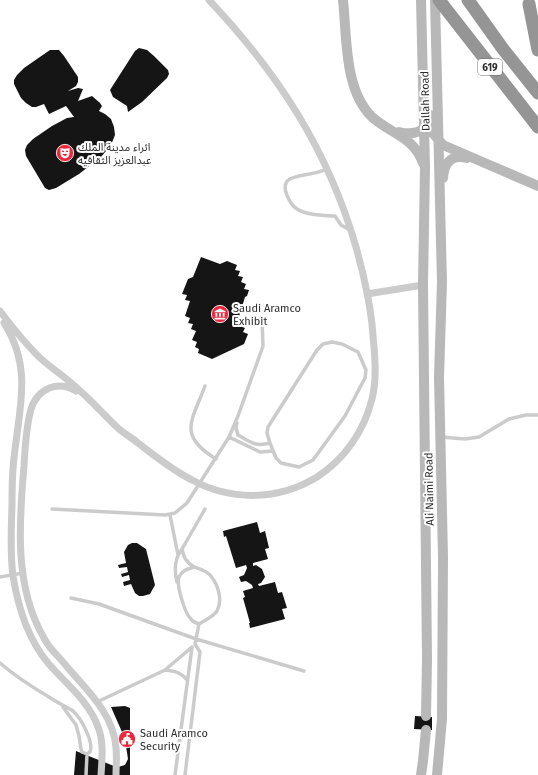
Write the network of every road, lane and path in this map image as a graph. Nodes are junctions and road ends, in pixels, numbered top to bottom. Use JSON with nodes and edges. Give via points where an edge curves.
{"nodes":[{"id":1,"x":209,"y":0,"type":"edge"},
{"id":2,"x":343,"y":0,"type":"edge"},
{"id":3,"x":421,"y":0,"type":"edge"},
{"id":4,"x":468,"y":0,"type":"edge"},
{"id":5,"x":439,"y":2,"type":"edge"},
{"id":6,"x":528,"y":2,"type":"edge"},
{"id":7,"x":538,"y":32,"type":"edge"},
{"id":8,"x":538,"y":50,"type":"edge"},
{"id":9,"x":538,"y":93,"type":"edge"},
{"id":10,"x":437,"y":108,"type":"junction"},
{"id":11,"x":380,"y":123,"type":"junction"},
{"id":12,"x":427,"y":127,"type":"junction"},
{"id":13,"x":538,"y":127,"type":"edge"},
{"id":14,"x":438,"y":140,"type":"junction"},
{"id":15,"x":490,"y":165,"type":"junction"},
{"id":16,"x":425,"y":167,"type":"junction"},
{"id":17,"x":327,"y":168,"type":"junction"},
{"id":18,"x":538,"y":186,"type":"edge"},
{"id":19,"x":441,"y":202,"type":"junction"},
{"id":20,"x":351,"y":231,"type":"junction"},
{"id":21,"x":423,"y":285,"type":"junction"},
{"id":22,"x":367,"y":294,"type":"junction"},
{"id":23,"x":0,"y":311,"type":"edge"},
{"id":24,"x":0,"y":316,"type":"edge"},
{"id":25,"x":262,"y":320,"type":"dead end"},
{"id":26,"x":205,"y":386,"type":"dead end"},
{"id":27,"x":89,"y":398,"type":"junction"},
{"id":28,"x":538,"y":415,"type":"edge"},
{"id":29,"x":238,"y":416,"type":"junction"},
{"id":30,"x":229,"y":437,"type":"junction"},
{"id":31,"x":440,"y":437,"type":"junction"},
{"id":32,"x":270,"y":443,"type":"junction"},
{"id":33,"x":273,"y":451,"type":"junction"},
{"id":34,"x":216,"y":459,"type":"junction"},
{"id":35,"x":200,"y":484,"type":"junction"},
{"id":36,"x":52,"y":509,"type":"dead end"},
{"id":37,"x":205,"y":509,"type":"dead end"},
{"id":38,"x":170,"y":515,"type":"junction"},
{"id":39,"x":182,"y":549,"type":"junction"},
{"id":40,"x":178,"y":555,"type":"junction"},
{"id":41,"x":194,"y":567,"type":"junction"},
{"id":42,"x":23,"y":573,"type":"junction"},
{"id":43,"x":13,"y":574,"type":"junction"},
{"id":44,"x":0,"y":577,"type":"edge"},
{"id":45,"x":178,"y":584,"type":"junction"},
{"id":46,"x":72,"y":598,"type":"dead end"},
{"id":47,"x":199,"y":624,"type":"junction"},
{"id":48,"x":196,"y":639,"type":"junction"},
{"id":49,"x":195,"y":644,"type":"junction"},
{"id":50,"x":192,"y":647,"type":"junction"},
{"id":51,"x":0,"y":663,"type":"edge"},
{"id":52,"x":165,"y":670,"type":"junction"},
{"id":53,"x":304,"y":671,"type":"dead end"},
{"id":54,"x":187,"y":680,"type":"junction"},
{"id":55,"x":97,"y":702,"type":"junction"},
{"id":56,"x":61,"y":704,"type":"junction"},
{"id":57,"x":426,"y":716,"type":"dead end"},
{"id":58,"x":426,"y":730,"type":"dead end"},
{"id":59,"x":116,"y":747,"type":"junction"},
{"id":60,"x":102,"y":750,"type":"junction"},
{"id":61,"x":87,"y":754,"type":"junction"},
{"id":62,"x":86,"y":775,"type":"edge"},
{"id":63,"x":101,"y":775,"type":"edge"},
{"id":64,"x":116,"y":775,"type":"edge"},
{"id":65,"x":175,"y":775,"type":"edge"},
{"id":66,"x":185,"y":775,"type":"edge"},
{"id":67,"x":421,"y":775,"type":"edge"},
{"id":68,"x":437,"y":775,"type":"edge"}],
"edges":[{"from":1,"to":17,"type":"street","via":[[245,41],[286,95]]},
{"from":2,"to":11,"type":"main road","via":[[353,86],[364,107]]},
{"from":3,"to":12,"type":"main road","name":"Dallah Road"},
{"from":4,"to":9,"type":"highway","number":"619"},
{"from":5,"to":10,"type":"main road","name":"Dallah Road"},
{"from":5,"to":13,"type":"highway","number":"619"},
{"from":6,"to":7,"type":"main road"},
{"from":6,"to":8,"type":"highway"},
{"from":10,"to":12,"type":"main road","via":[[435,117]]},
{"from":10,"to":14,"type":"main road","name":"Dallah Road"},
{"from":11,"to":12,"type":"main road","via":[[405,134],[416,133]]},
{"from":11,"to":16,"type":"main road","via":[[409,142]]},
{"from":12,"to":14,"type":"main road"},
{"from":12,"to":16,"type":"main road","name":"Dallah Road"},
{"from":14,"to":15,"type":"main road","via":[[450,149]]},
{"from":14,"to":19,"type":"main road","name":"Dallah Road"},
{"from":15,"to":18,"type":"main road"},
{"from":15,"to":19,"type":"main road","via":[[464,158],[449,161],[443,172]]},
{"from":16,"to":21,"type":"main road","name":"Ali Naimi Road"},
{"from":17,"to":20,"type":"street"},
{"from":17,"to":20,"type":"lane","via":[[321,172],[299,175],[288,180],[286,193],[296,208],[309,213],[335,216],[341,226]]},
{"from":19,"to":31,"type":"main road","name":"Ali Naimi Road"},
{"from":20,"to":22,"type":"street"},
{"from":21,"to":22,"type":"street"},
{"from":21,"to":57,"type":"main road","name":"Ali Naimi Road"},
{"from":22,"to":35,"type":"street","via":[[376,368],[375,383],[365,420],[345,453],[312,480],[274,494],[227,494]]},
{"from":23,"to":27,"type":"street","via":[[40,357]]},
{"from":24,"to":43,"type":"street","via":[[17,347],[21,363],[22,404],[12,483]]},
{"from":25,"to":29,"type":"lane","via":[[263,346]]},
{"from":26,"to":34,"type":"lane","via":[[190,431],[196,445]]},
{"from":27,"to":35,"type":"street","via":[[122,431],[176,471]]},
{"from":27,"to":42,"type":"street","via":[[68,387],[60,386],[46,390],[33,404],[26,441],[22,490]]},
{"from":28,"to":31,"type":"lane","via":[[509,419],[479,437]]},
{"from":29,"to":30,"type":"lane"},
{"from":29,"to":32,"type":"lane","via":[[238,435],[253,444]]},
{"from":30,"to":33,"type":"lane","via":[[260,452]]},
{"from":30,"to":34,"type":"lane"},
{"from":31,"to":68,"type":"main road","name":"Ali Naimi Road","via":[[443,557],[442,719]]},
{"from":32,"to":33,"type":"lane"},
{"from":32,"to":33,"type":"lane","via":[[268,427],[317,350],[323,344],[332,342],[358,352],[366,370],[365,378],[345,416],[313,460],[299,467],[281,463]]},
{"from":34,"to":35,"type":"lane"},
{"from":35,"to":38,"type":"lane","via":[[187,503]]},
{"from":36,"to":38,"type":"lane"},
{"from":37,"to":39,"type":"lane"},
{"from":38,"to":40,"type":"lane"},
{"from":39,"to":40,"type":"lane"},
{"from":39,"to":41,"type":"lane","via":[[187,563]]},
{"from":40,"to":45,"type":"lane","via":[[175,574]]},
{"from":41,"to":45,"type":"lane","via":[[183,572]]},
{"from":41,"to":47,"type":"lane","via":[[210,575],[218,587],[220,605],[216,612]]},
{"from":42,"to":43,"type":"lane"},
{"from":42,"to":55,"type":"street","via":[[31,610],[44,640]]},
{"from":43,"to":44,"type":"lane"},
{"from":43,"to":60,"type":"street","via":[[22,614],[32,638],[46,661],[84,703],[94,718]]},
{"from":45,"to":47,"type":"lane","via":[[190,619]]},
{"from":46,"to":48,"type":"lane","via":[[114,609]]},
{"from":47,"to":48,"type":"lane"},
{"from":48,"to":49,"type":"lane"},
{"from":48,"to":53,"type":"lane"},
{"from":49,"to":50,"type":"lane"},
{"from":49,"to":66,"type":"lane","via":[[200,652]]},
{"from":50,"to":52,"type":"lane"},
{"from":50,"to":54,"type":"lane"},
{"from":51,"to":56,"type":"lane"},
{"from":52,"to":54,"type":"lane","via":[[180,673]]},
{"from":52,"to":55,"type":"lane"},
{"from":54,"to":65,"type":"lane"},
{"from":55,"to":59,"type":"street","via":[[111,726]]},
{"from":56,"to":61,"type":"lane","via":[[76,725],[80,749]]},
{"from":56,"to":61,"type":"lane","via":[[74,712],[82,723],[91,744],[90,752]]},
{"from":58,"to":67,"type":"main road"},
{"from":59,"to":60,"type":"street","via":[[110,754]]},
{"from":59,"to":64,"type":"street"},
{"from":60,"to":63,"type":"street"},
{"from":61,"to":62,"type":"lane"}]}
